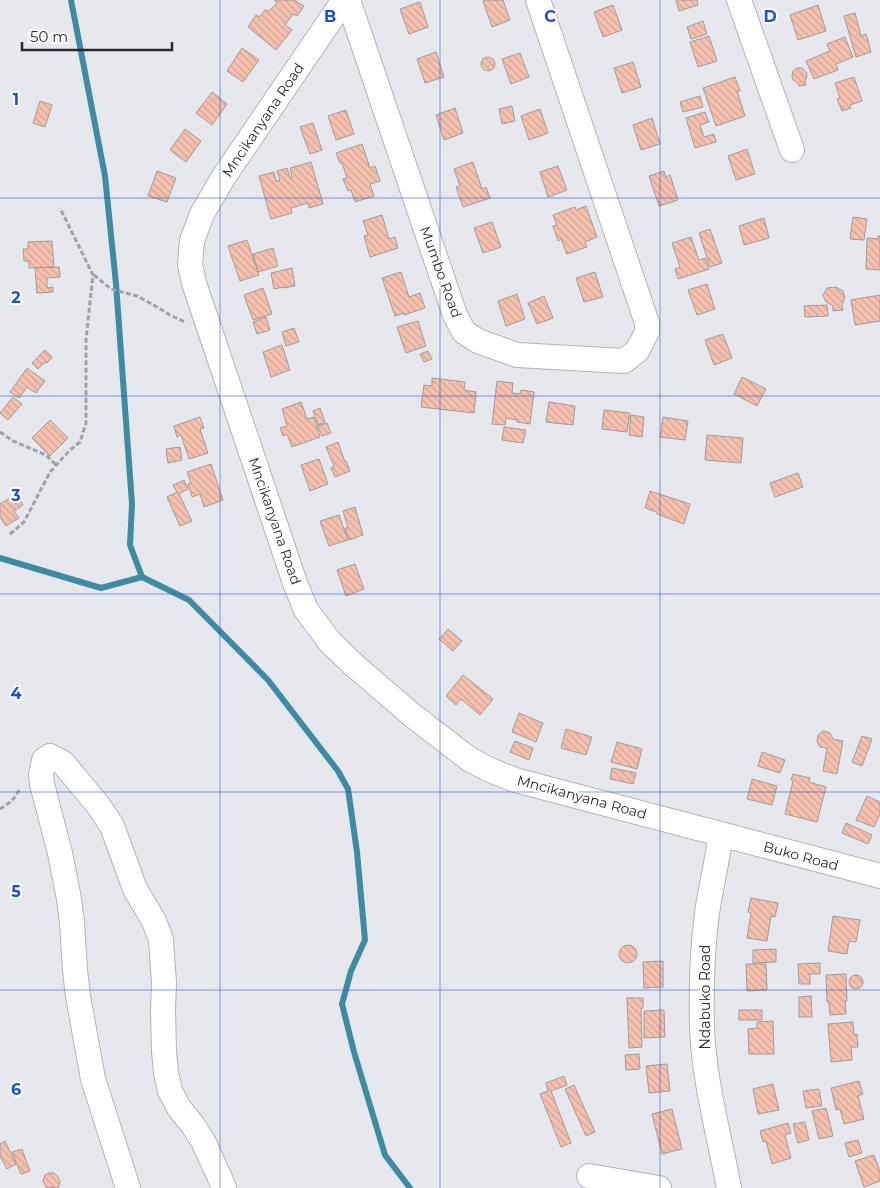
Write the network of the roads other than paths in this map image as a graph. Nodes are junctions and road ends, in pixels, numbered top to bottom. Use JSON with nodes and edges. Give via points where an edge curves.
{"nodes":[{"id":1,"x":344,"y":0,"type":"edge"},
{"id":2,"x":348,"y":0,"type":"edge"},
{"id":3,"x":538,"y":0,"type":"edge"},
{"id":4,"x":739,"y":0,"type":"edge"},
{"id":5,"x":792,"y":150,"type":"dead end"},
{"id":6,"x":721,"y":835,"type":"junction"},
{"id":7,"x":880,"y":876,"type":"edge"},
{"id":8,"x":589,"y":1176,"type":"dead end"},
{"id":9,"x":128,"y":1188,"type":"edge"},
{"id":10,"x":224,"y":1188,"type":"edge"},
{"id":11,"x":660,"y":1188,"type":"edge"},
{"id":12,"x":729,"y":1188,"type":"edge"}],
"edges":[{"from":1,"to":6,"type":"street","name":"Mncikanyana Road","via":[[202,214],[192,240],[190,265],[306,610],[330,642],[355,666],[469,759],[516,780]]},
{"from":2,"to":3,"type":"street","name":"Mumbo Road","via":[[455,315],[464,332],[478,341],[517,355],[624,361],[638,351],[647,332],[647,323]]},
{"from":4,"to":5,"type":"street"},
{"from":6,"to":7,"type":"street","name":"Buko Road"},
{"from":6,"to":12,"type":"street","name":"Ndabuko Road","via":[[703,946],[702,1028],[707,1081]]},
{"from":8,"to":11,"type":"street"},
{"from":9,"to":10,"type":"street","via":[[101,1105],[78,996],[69,899],[41,775],[44,760],[50,756],[63,763],[112,826],[135,889],[154,921],[161,940],[164,1051],[170,1091],[203,1141]]}]}
